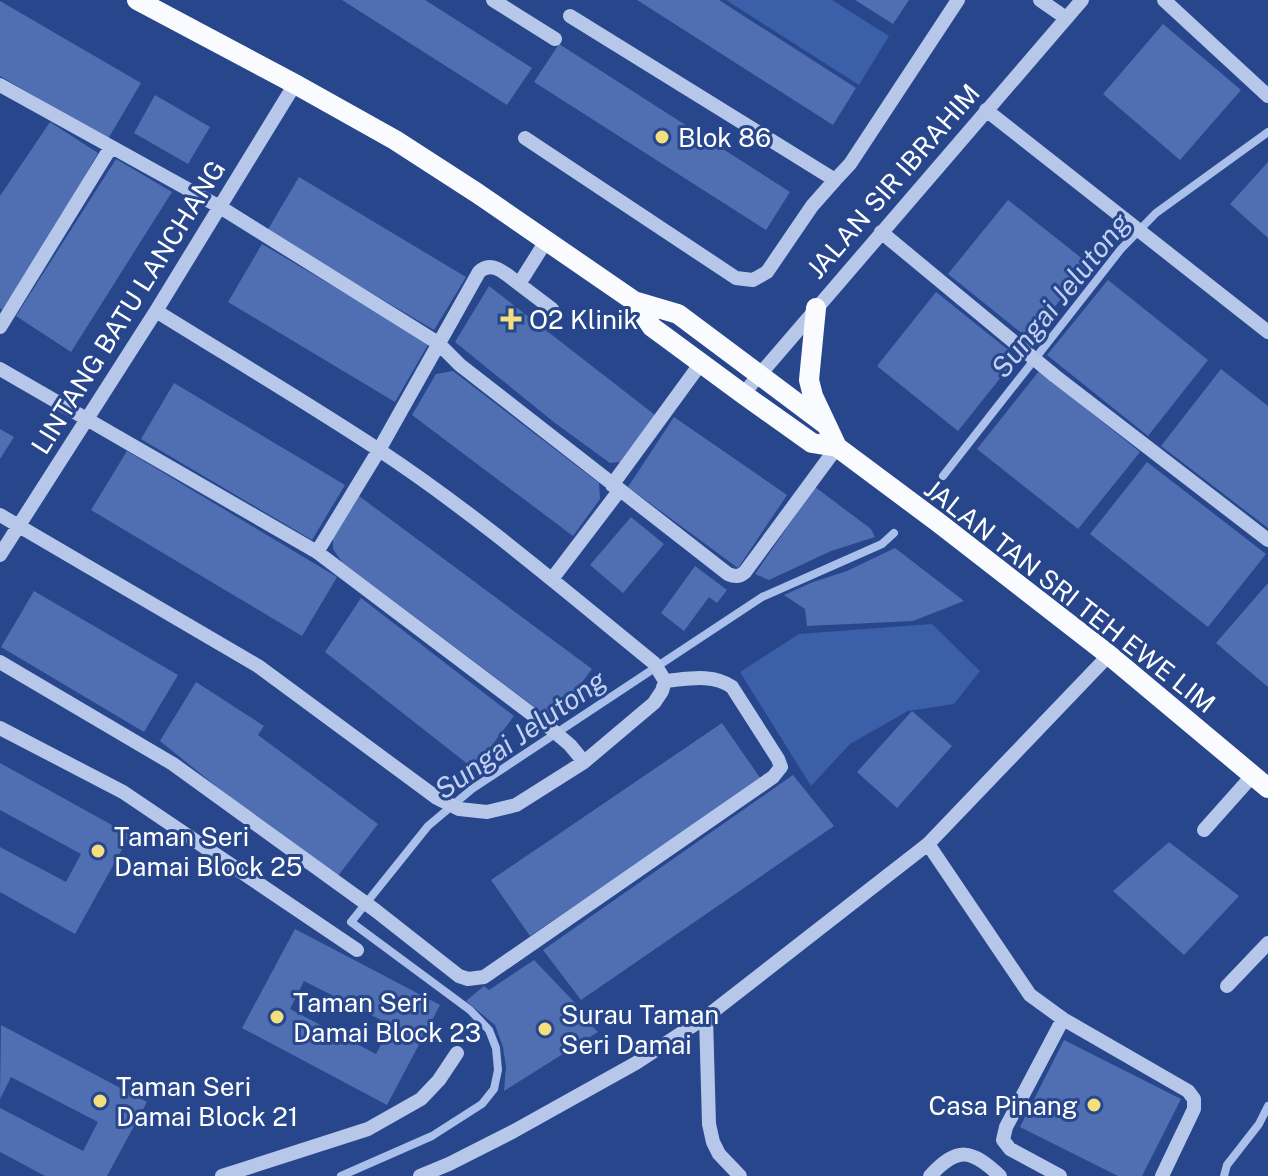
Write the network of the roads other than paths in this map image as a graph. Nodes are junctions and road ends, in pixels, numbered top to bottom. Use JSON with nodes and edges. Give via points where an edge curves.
{"nodes":[{"id":1,"x":137,"y":0,"type":"edge"},
{"id":2,"x":493,"y":0,"type":"edge"},
{"id":3,"x":958,"y":0,"type":"edge"},
{"id":4,"x":1040,"y":0,"type":"edge"},
{"id":5,"x":1082,"y":0,"type":"edge"},
{"id":6,"x":1164,"y":0,"type":"edge"},
{"id":7,"x":570,"y":16,"type":"dead end"},
{"id":8,"x":1066,"y":18,"type":"junction"},
{"id":9,"x":555,"y":39,"type":"dead end"},
{"id":10,"x":295,"y":84,"type":"junction"},
{"id":11,"x":0,"y":85,"type":"edge"},
{"id":12,"x":1268,"y":96,"type":"edge"},
{"id":13,"x":986,"y":110,"type":"junction"},
{"id":14,"x":525,"y":138,"type":"dead end"},
{"id":15,"x":111,"y":147,"type":"junction"},
{"id":16,"x":835,"y":180,"type":"junction"},
{"id":17,"x":220,"y":207,"type":"junction"},
{"id":18,"x":881,"y":232,"type":"junction"},
{"id":19,"x":546,"y":241,"type":"junction"},
{"id":20,"x":519,"y":284,"type":"junction"},
{"id":21,"x":634,"y":301,"type":"junction"},
{"id":22,"x":816,"y":308,"type":"junction"},
{"id":23,"x":552,"y":309,"type":"dead end"},
{"id":24,"x":156,"y":311,"type":"junction"},
{"id":25,"x":0,"y":327,"type":"edge"},
{"id":26,"x":1268,"y":332,"type":"edge"},
{"id":27,"x":438,"y":343,"type":"junction"},
{"id":28,"x":701,"y":363,"type":"junction"},
{"id":29,"x":0,"y":369,"type":"edge"},
{"id":30,"x":760,"y":373,"type":"junction"},
{"id":31,"x":743,"y":394,"type":"junction"},
{"id":32,"x":85,"y":419,"type":"junction"},
{"id":33,"x":825,"y":424,"type":"junction"},
{"id":34,"x":837,"y":447,"type":"junction"},
{"id":35,"x":379,"y":450,"type":"junction"},
{"id":36,"x":616,"y":488,"type":"junction"},
{"id":37,"x":0,"y":515,"type":"edge"},
{"id":38,"x":18,"y":526,"type":"junction"},
{"id":39,"x":1268,"y":540,"type":"edge"},
{"id":40,"x":317,"y":552,"type":"junction"},
{"id":41,"x":0,"y":555,"type":"edge"},
{"id":42,"x":552,"y":579,"type":"junction"},
{"id":43,"x":1109,"y":655,"type":"junction"},
{"id":44,"x":0,"y":662,"type":"edge"},
{"id":45,"x":665,"y":681,"type":"junction"},
{"id":46,"x":0,"y":728,"type":"edge"},
{"id":47,"x":584,"y":762,"type":"junction"},
{"id":48,"x":1260,"y":782,"type":"edge"},
{"id":49,"x":1204,"y":830,"type":"dead end"},
{"id":50,"x":928,"y":844,"type":"junction"},
{"id":51,"x":1268,"y":943,"type":"edge"},
{"id":52,"x":357,"y":950,"type":"dead end"},
{"id":53,"x":1227,"y":986,"type":"dead end"},
{"id":54,"x":1059,"y":1016,"type":"junction"},
{"id":55,"x":706,"y":1017,"type":"junction"},
{"id":56,"x":457,"y":1053,"type":"dead end"},
{"id":57,"x":452,"y":1170,"type":"edge"},
{"id":58,"x":222,"y":1176,"type":"edge"},
{"id":59,"x":420,"y":1176,"type":"edge"},
{"id":60,"x":740,"y":1176,"type":"edge"},
{"id":61,"x":930,"y":1176,"type":"edge"},
{"id":62,"x":1000,"y":1176,"type":"edge"},
{"id":63,"x":1060,"y":1176,"type":"edge"},
{"id":64,"x":1162,"y":1176,"type":"edge"}],
"edges":[{"from":1,"to":10,"type":"main road","name":"JALAN TAN SRI TEH EWE LIM"},
{"from":2,"to":9,"type":"street"},
{"from":3,"to":16,"type":"street"},
{"from":4,"to":8,"type":"street"},
{"from":5,"to":8,"type":"street","name":"JALAN SIR IBRAHIM"},
{"from":6,"to":12,"type":"street"},
{"from":7,"to":16,"type":"street"},
{"from":8,"to":13,"type":"street","name":"JALAN SIR IBRAHIM"},
{"from":10,"to":17,"type":"street","name":"LINTANG BATU LANCHANG"},
{"from":10,"to":19,"type":"main road","name":"JALAN TAN SRI TEH EWE LIM","via":[[395,140]]},
{"from":11,"to":15,"type":"street"},
{"from":13,"to":18,"type":"street","name":"JALAN SIR IBRAHIM"},
{"from":13,"to":26,"type":"street"},
{"from":14,"to":16,"type":"street","via":[[736,278],[753,280],[767,272]]},
{"from":15,"to":17,"type":"street"},
{"from":15,"to":25,"type":"street"},
{"from":17,"to":24,"type":"street","name":"LINTANG BATU LANCHANG"},
{"from":17,"to":27,"type":"street"},
{"from":18,"to":22,"type":"street","name":"JALAN SIR IBRAHIM"},
{"from":18,"to":39,"type":"street","via":[[1055,376]]},
{"from":19,"to":20,"type":"street"},
{"from":19,"to":21,"type":"main road","name":"JALAN TAN SRI TEH EWE LIM"},
{"from":20,"to":23,"type":"street"},
{"from":20,"to":27,"type":"street","via":[[496,268],[483,267]]},
{"from":21,"to":28,"type":"main road","name":"JALAN TAN SRI TEH EWE LIM","via":[[652,327]]},
{"from":21,"to":30,"type":"main road","name":"JALAN TAN SRI TEH EWE LIM","via":[[678,314]]},
{"from":22,"to":30,"type":"street","name":"JALAN SIR IBRAHIM"},
{"from":22,"to":33,"type":"main road","via":[[809,380]]},
{"from":24,"to":32,"type":"street","name":"LINTANG BATU LANCHANG"},
{"from":24,"to":35,"type":"street"},
{"from":27,"to":35,"type":"street"},
{"from":27,"to":36,"type":"street"},
{"from":28,"to":31,"type":"main road","name":"JALAN TAN SRI TEH EWE LIM"},
{"from":28,"to":36,"type":"street"},
{"from":29,"to":32,"type":"street"},
{"from":30,"to":31,"type":"street","name":"JALAN SIR IBRAHIM"},
{"from":30,"to":33,"type":"main road","name":"JALAN TAN SRI TEH EWE LIM"},
{"from":31,"to":34,"type":"main road","name":"JALAN TAN SRI TEH EWE LIM","via":[[812,443]]},
{"from":32,"to":38,"type":"street","name":"LINTANG BATU LANCHANG"},
{"from":32,"to":40,"type":"street"},
{"from":33,"to":34,"type":"main road","name":"JALAN TAN SRI TEH EWE LIM"},
{"from":34,"to":36,"type":"street","via":[[740,576],[728,574]]},
{"from":34,"to":43,"type":"main road","name":"JALAN TAN SRI TEH EWE LIM"},
{"from":35,"to":40,"type":"street"},
{"from":35,"to":42,"type":"street"},
{"from":36,"to":42,"type":"street"},
{"from":37,"to":38,"type":"street"},
{"from":38,"to":41,"type":"street","name":"LINTANG BATU LANCHANG"},
{"from":38,"to":47,"type":"street","via":[[258,666],[459,809],[487,812],[516,805]]},
{"from":40,"to":47,"type":"street","via":[[550,728]]},
{"from":42,"to":45,"type":"street","via":[[654,663]]},
{"from":43,"to":48,"type":"main road","name":"JALAN TAN SRI TEH EWE LIM"},
{"from":43,"to":50,"type":"street"},
{"from":44,"to":45,"type":"street","via":[[173,764],[468,979],[484,977],[781,767],[732,687],[711,678]]},
{"from":45,"to":47,"type":"street","via":[[654,703]]},
{"from":46,"to":52,"type":"street","via":[[123,792]]},
{"from":48,"to":49,"type":"street"},
{"from":50,"to":54,"type":"street","via":[[1022,986]]},
{"from":50,"to":55,"type":"street"},
{"from":51,"to":53,"type":"street"},
{"from":54,"to":63,"type":"street","via":[[1003,1140]]},
{"from":54,"to":64,"type":"street","via":[[1194,1099]]},
{"from":55,"to":57,"type":"street"},
{"from":55,"to":60,"type":"street","via":[[709,1124],[719,1154]]},
{"from":56,"to":58,"type":"street","via":[[421,1099],[368,1129]]},
{"from":57,"to":59,"type":"street"},
{"from":61,"to":62,"type":"street","via":[[958,1155],[983,1160]]}]}
